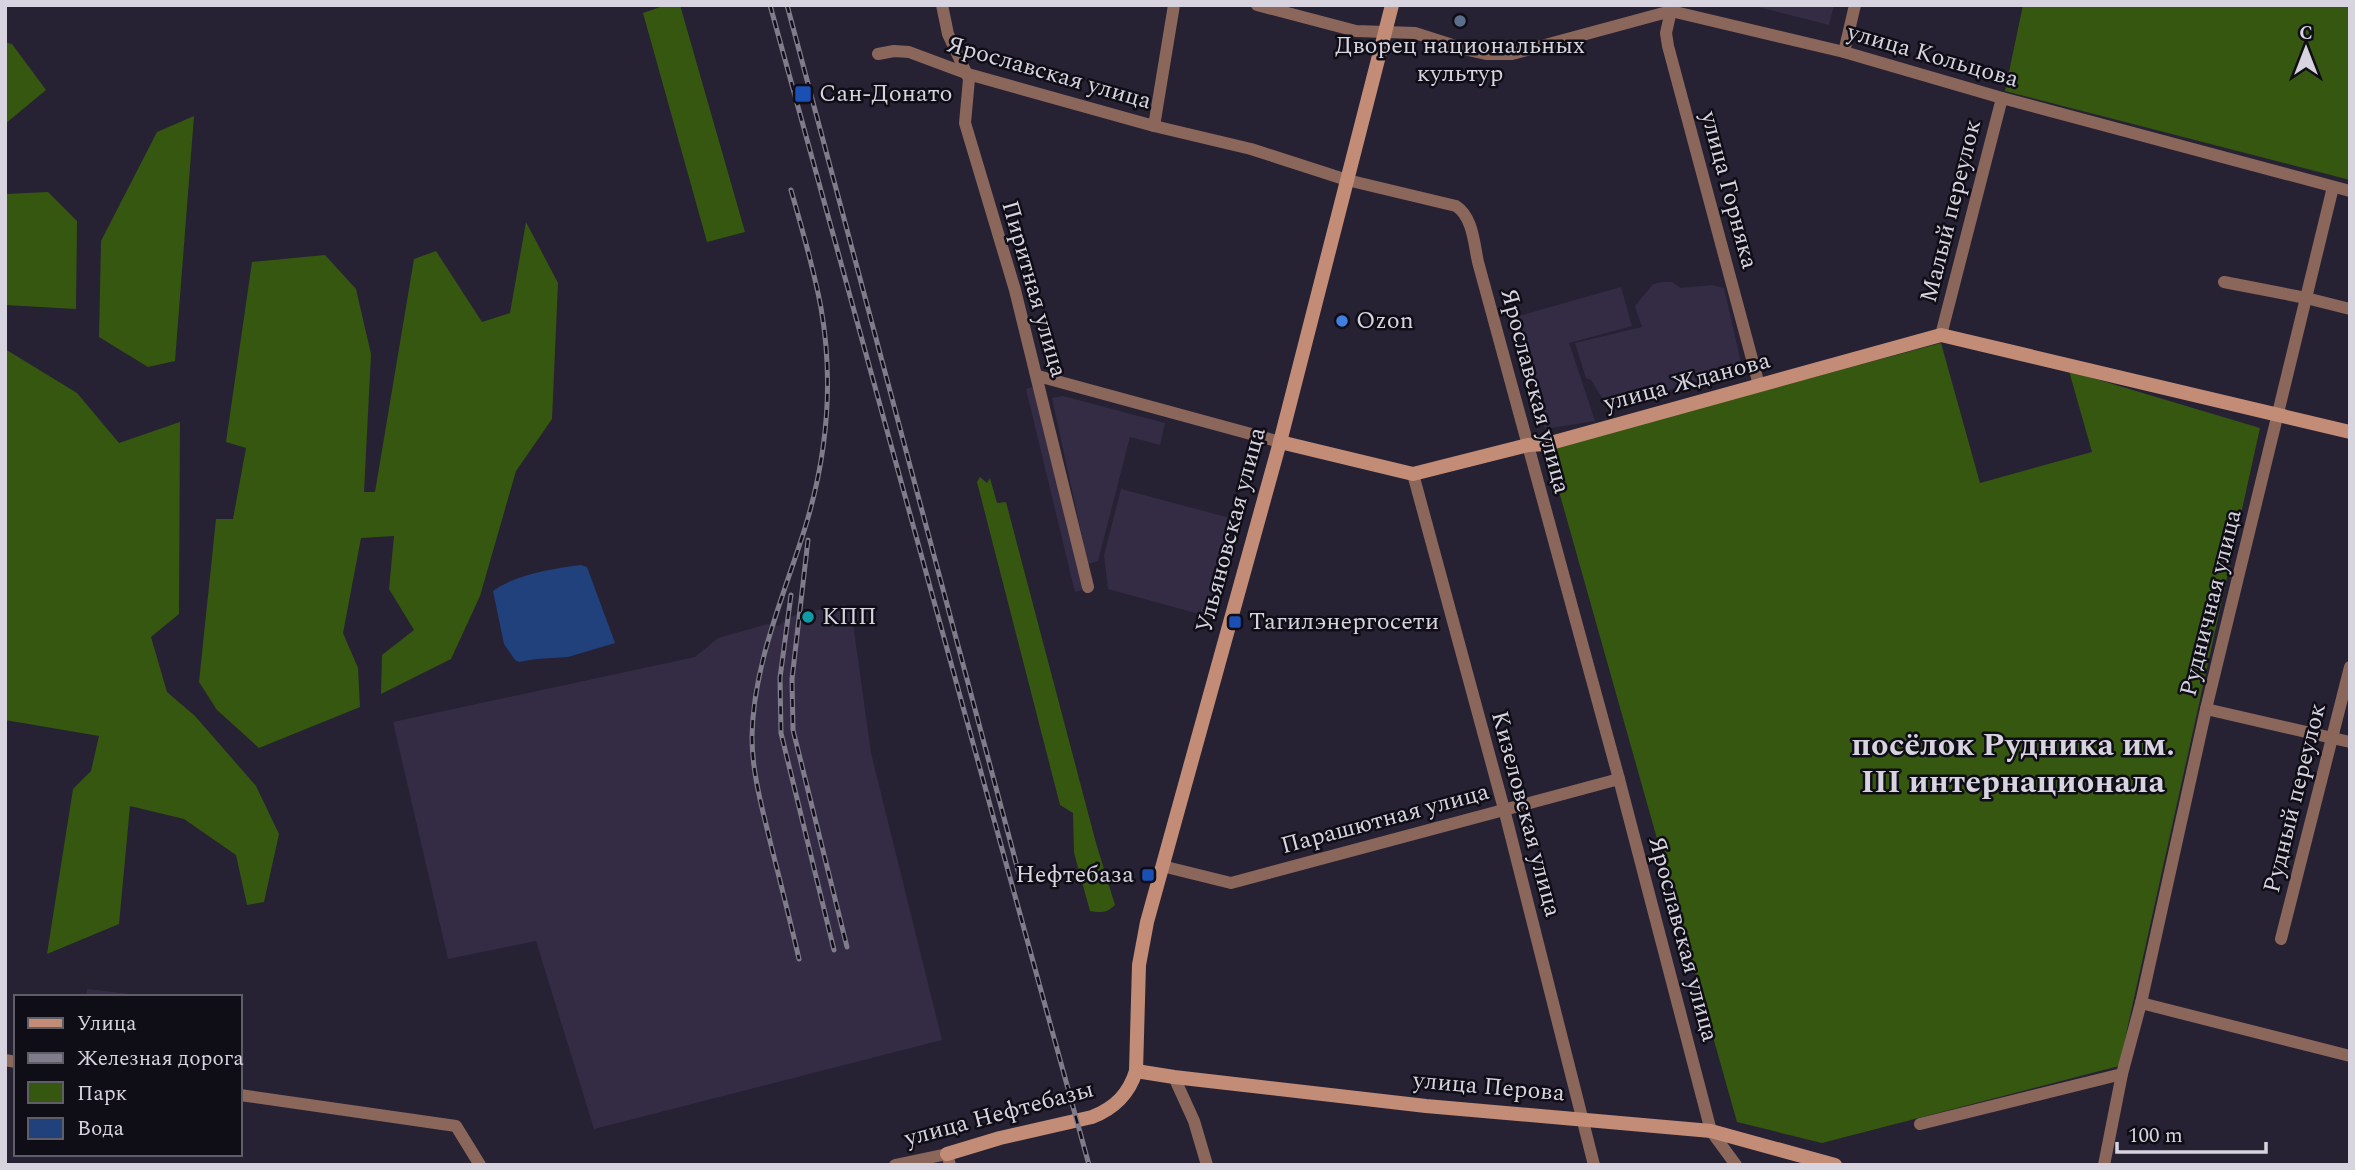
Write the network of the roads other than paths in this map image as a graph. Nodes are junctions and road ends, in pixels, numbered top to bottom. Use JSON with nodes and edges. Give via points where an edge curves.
{"nodes":[{"id":1,"x":942,"y":5,"type":"edge"},
{"id":2,"x":1174,"y":5,"type":"edge"},
{"id":3,"x":1257,"y":5,"type":"edge"},
{"id":4,"x":1392,"y":5,"type":"edge"},
{"id":5,"x":1855,"y":5,"type":"edge"},
{"id":6,"x":1672,"y":8,"type":"edge"},
{"id":7,"x":1386,"y":33,"type":"junction"},
{"id":8,"x":1844,"y":52,"type":"junction"},
{"id":9,"x":878,"y":54,"type":"dead end"},
{"id":10,"x":968,"y":74,"type":"junction"},
{"id":11,"x":2002,"y":98,"type":"junction"},
{"id":12,"x":1154,"y":125,"type":"junction"},
{"id":13,"x":1347,"y":180,"type":"junction"},
{"id":14,"x":2333,"y":187,"type":"junction"},
{"id":15,"x":2350,"y":191,"type":"edge"},
{"id":16,"x":2224,"y":282,"type":"dead end"},
{"id":17,"x":2306,"y":298,"type":"junction"},
{"id":18,"x":2350,"y":309,"type":"edge"},
{"id":19,"x":1941,"y":335,"type":"junction"},
{"id":20,"x":1038,"y":376,"type":"junction"},
{"id":21,"x":1759,"y":385,"type":"junction"},
{"id":22,"x":2278,"y":414,"type":"junction"},
{"id":23,"x":2350,"y":432,"type":"edge"},
{"id":24,"x":1280,"y":442,"type":"junction"},
{"id":25,"x":1528,"y":445,"type":"junction"},
{"id":26,"x":1413,"y":474,"type":"junction"},
{"id":27,"x":1088,"y":587,"type":"dead end"},
{"id":28,"x":2350,"y":667,"type":"edge"},
{"id":29,"x":2206,"y":709,"type":"junction"},
{"id":30,"x":2333,"y":738,"type":"junction"},
{"id":31,"x":2350,"y":742,"type":"edge"},
{"id":32,"x":1619,"y":779,"type":"junction"},
{"id":33,"x":1504,"y":809,"type":"junction"},
{"id":34,"x":1162,"y":866,"type":"junction"},
{"id":35,"x":2281,"y":939,"type":"dead end"},
{"id":36,"x":2141,"y":1003,"type":"junction"},
{"id":37,"x":2350,"y":1056,"type":"edge"},
{"id":38,"x":1136,"y":1071,"type":"junction"},
{"id":39,"x":2122,"y":1074,"type":"junction"},
{"id":40,"x":1174,"y":1077,"type":"junction"},
{"id":41,"x":242,"y":1095,"type":"edge"},
{"id":42,"x":1582,"y":1118,"type":"junction"},
{"id":43,"x":1920,"y":1124,"type":"dead end"},
{"id":44,"x":1711,"y":1131,"type":"junction"},
{"id":45,"x":948,"y":1159,"type":"edge"},
{"id":46,"x":480,"y":1165,"type":"edge"},
{"id":47,"x":895,"y":1165,"type":"edge"},
{"id":48,"x":1207,"y":1165,"type":"edge"},
{"id":49,"x":1594,"y":1165,"type":"edge"},
{"id":50,"x":1736,"y":1165,"type":"edge"},
{"id":51,"x":1835,"y":1165,"type":"edge"},
{"id":52,"x":2104,"y":1165,"type":"edge"}],
"edges":[{"from":1,"to":10,"type":"street","via":[[948,34]]},
{"from":2,"to":12,"type":"street"},
{"from":3,"to":7,"type":"street","name":"улица Кольцова","via":[[1356,31]]},
{"from":4,"to":7,"type":"main road","name":"Ульяновская улица"},
{"from":5,"to":8,"type":"street"},
{"from":6,"to":7,"type":"street","name":"улица Кольцова","via":[[1512,54],[1486,54],[1415,33]]},
{"from":6,"to":8,"type":"street","name":"улица Кольцова"},
{"from":6,"to":21,"type":"street","name":"улица Горняка","via":[[1668,46]]},
{"from":7,"to":13,"type":"main road","name":"Ульяновская улица"},
{"from":8,"to":11,"type":"street","name":"улица Кольцова"},
{"from":9,"to":10,"type":"street","name":"Ярославская улица","via":[[909,52]]},
{"from":10,"to":12,"type":"street","name":"Ярославская улица"},
{"from":10,"to":20,"type":"street","name":"Пиритная улица","via":[[965,123]]},
{"from":11,"to":14,"type":"street","name":"улица Кольцова"},
{"from":11,"to":19,"type":"street","name":"Малый переулок"},
{"from":12,"to":13,"type":"street","name":"Ярославская улица","via":[[1251,149]]},
{"from":13,"to":24,"type":"main road","name":"Ульяновская улица"},
{"from":13,"to":25,"type":"street","name":"Ярославская улица","via":[[1463,211]]},
{"from":14,"to":15,"type":"street","name":"улица Кольцова"},
{"from":14,"to":17,"type":"street","name":"Рудничная улица"},
{"from":16,"to":17,"type":"street"},
{"from":17,"to":18,"type":"street"},
{"from":17,"to":22,"type":"street","name":"Рудничная улица"},
{"from":19,"to":21,"type":"main road","name":"улица Жданова"},
{"from":19,"to":22,"type":"main road","name":"улица Жданова"},
{"from":20,"to":24,"type":"street","name":"улица Жданова"},
{"from":20,"to":27,"type":"street","name":"Пиритная улица"},
{"from":21,"to":25,"type":"main road","name":"улица Жданова","via":[[1547,444]]},
{"from":22,"to":23,"type":"main road","name":"улица Жданова"},
{"from":22,"to":29,"type":"street","name":"Рудничная улица"},
{"from":24,"to":26,"type":"main road","name":"улица Жданова"},
{"from":24,"to":34,"type":"main road","name":"Ульяновская улица"},
{"from":25,"to":26,"type":"main road","name":"улица Жданова"},
{"from":25,"to":32,"type":"street","name":"Ярославская улица"},
{"from":26,"to":33,"type":"street","name":"Кизеловская улица"},
{"from":28,"to":30,"type":"street","name":"Рудный переулок"},
{"from":29,"to":30,"type":"street"},
{"from":29,"to":36,"type":"street","name":"Рудничная улица"},
{"from":30,"to":31,"type":"street"},
{"from":30,"to":35,"type":"street","name":"Рудный переулок"},
{"from":32,"to":33,"type":"street","name":"Парашютная улица"},
{"from":32,"to":44,"type":"street","name":"Ярославская улица"},
{"from":33,"to":34,"type":"street","name":"Парашютная улица","via":[[1231,883]]},
{"from":33,"to":42,"type":"street","name":"Кизеловская улица"},
{"from":34,"to":38,"type":"main road","name":"Ульяновская улица","via":[[1139,965]]},
{"from":36,"to":37,"type":"street"},
{"from":36,"to":39,"type":"street","name":"Рудничная улица"},
{"from":38,"to":40,"type":"main road","name":"улица Перова"},
{"from":38,"to":45,"type":"main road","name":"улица Нефтебазы","via":[[1124,1096],[1105,1112]]},
{"from":39,"to":43,"type":"street"},
{"from":39,"to":52,"type":"street","name":"Рудничная улица"},
{"from":40,"to":42,"type":"main road","name":"улица Перова","via":[[1426,1106]]},
{"from":40,"to":48,"type":"street"},
{"from":41,"to":46,"type":"street","via":[[456,1126]]},
{"from":42,"to":44,"type":"main road","name":"улица Перова"},
{"from":42,"to":49,"type":"street","name":"Кизеловская улица"},
{"from":44,"to":50,"type":"street","name":"Ярославская улица"},
{"from":44,"to":51,"type":"main road","name":"улица Перова"},
{"from":45,"to":47,"type":"street","name":"улица Нефтебазы"}]}
